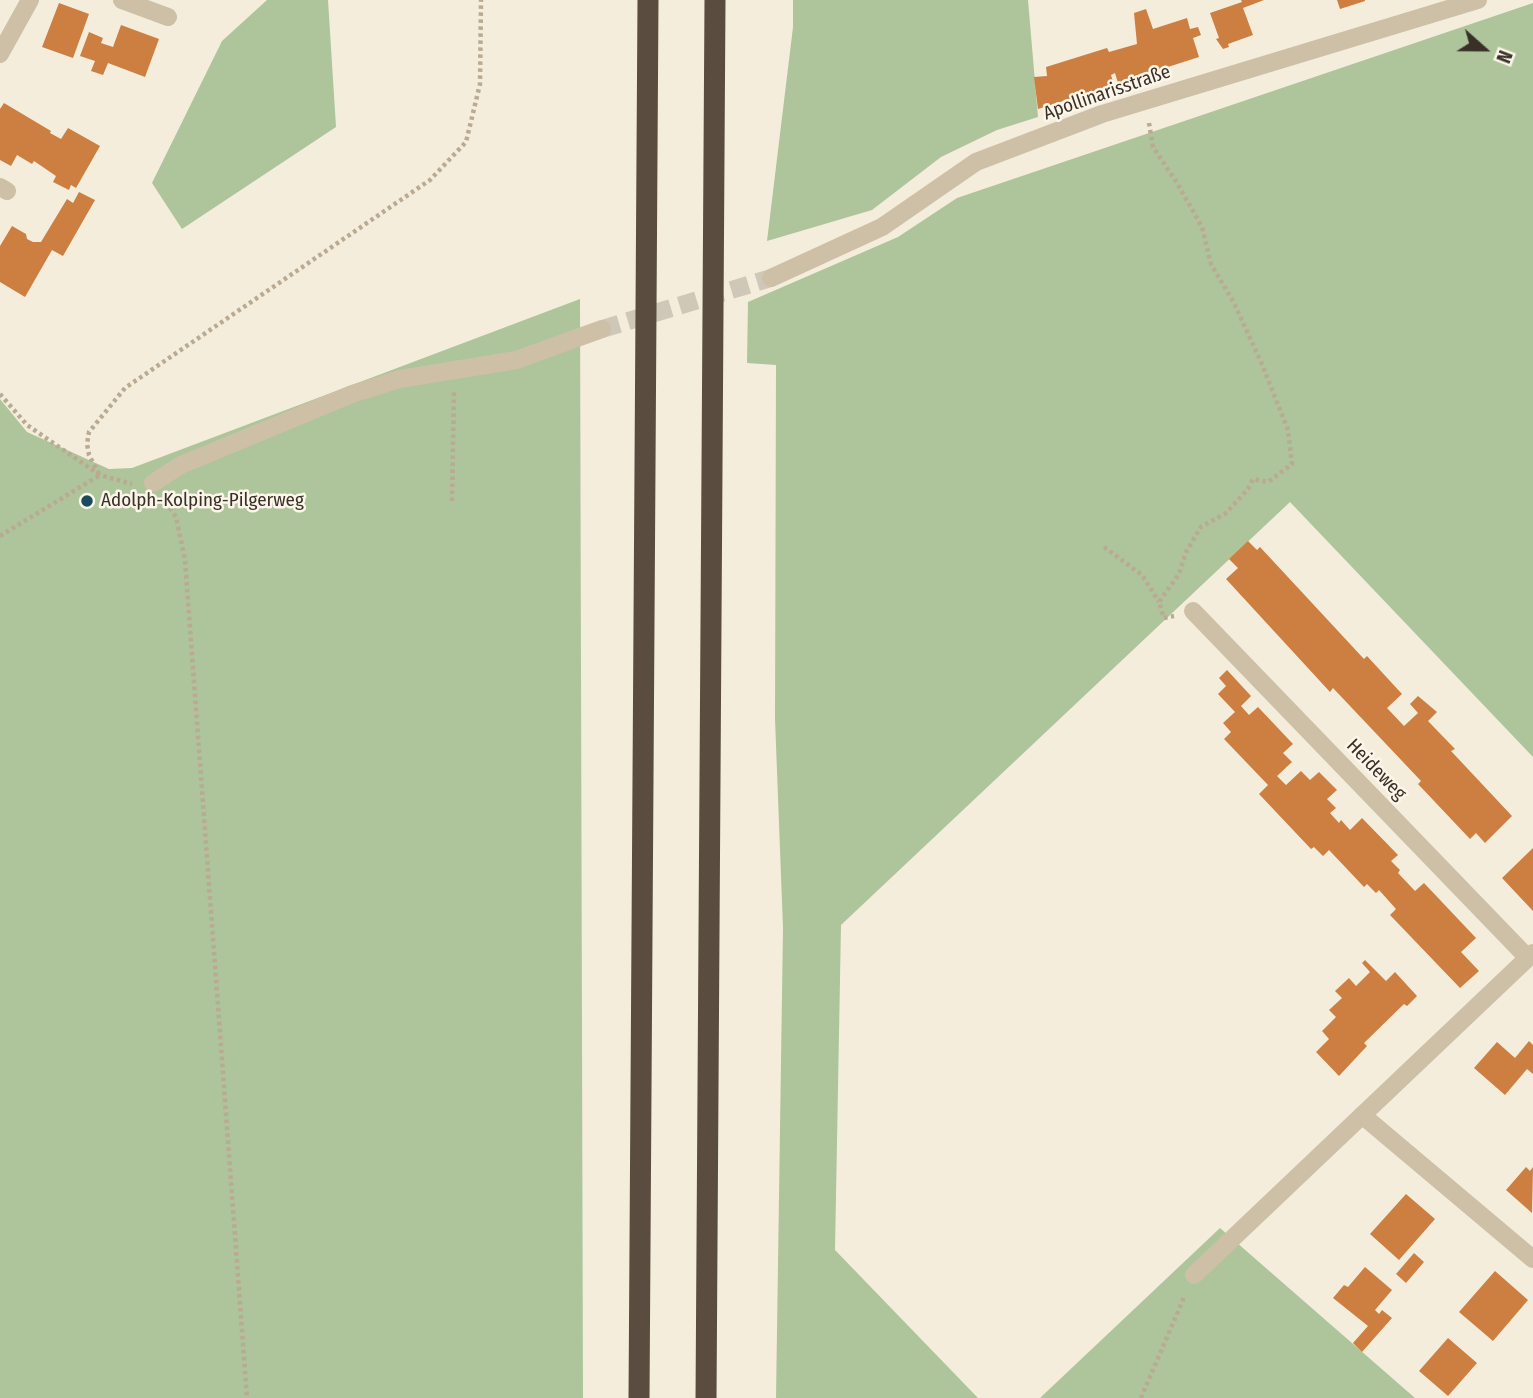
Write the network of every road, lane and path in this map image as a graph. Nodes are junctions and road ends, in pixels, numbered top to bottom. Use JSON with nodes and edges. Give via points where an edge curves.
{"nodes":[{"id":1,"x":30,"y":0,"type":"edge"},
{"id":2,"x":122,"y":0,"type":"edge"},
{"id":3,"x":481,"y":0,"type":"edge"},
{"id":4,"x":648,"y":0,"type":"edge"},
{"id":5,"x":715,"y":0,"type":"edge"},
{"id":6,"x":1478,"y":0,"type":"edge"},
{"id":7,"x":168,"y":17,"type":"dead end"},
{"id":8,"x":0,"y":54,"type":"edge"},
{"id":9,"x":1146,"y":101,"type":"junction"},
{"id":10,"x":771,"y":278,"type":"tunnel mouth"},
{"id":11,"x":602,"y":330,"type":"tunnel mouth"},
{"id":12,"x":455,"y":372,"type":"junction"},
{"id":13,"x":0,"y":394,"type":"edge"},
{"id":14,"x":100,"y":475,"type":"junction"},
{"id":15,"x":153,"y":483,"type":"junction"},
{"id":16,"x":452,"y":500,"type":"dead end"},
{"id":17,"x":0,"y":536,"type":"edge"},
{"id":18,"x":1104,"y":547,"type":"dead end"},
{"id":19,"x":1159,"y":602,"type":"junction"},
{"id":20,"x":1194,"y":611,"type":"joint"},
{"id":21,"x":1530,"y":955,"type":"edge"},
{"id":22,"x":1362,"y":1115,"type":"junction"},
{"id":23,"x":1533,"y":1259,"type":"edge"},
{"id":24,"x":1194,"y":1275,"type":"joint"},
{"id":25,"x":247,"y":1398,"type":"edge"},
{"id":26,"x":639,"y":1398,"type":"edge"},
{"id":27,"x":706,"y":1398,"type":"edge"},
{"id":28,"x":1141,"y":1398,"type":"edge"}],
"edges":[{"from":1,"to":8,"type":"street"},
{"from":2,"to":7,"type":"street"},
{"from":3,"to":14,"type":"path","via":[[480,84],[466,142],[430,180],[125,388],[89,432],[89,454]]},
{"from":4,"to":26,"type":"highway"},
{"from":5,"to":27,"type":"highway"},
{"from":6,"to":9,"type":"street","name":"Apollinarisstraße"},
{"from":9,"to":10,"type":"street","name":"Apollinarisstraße","via":[[976,162],[882,227]]},
{"from":9,"to":19,"type":"path","via":[[1153,147],[1202,227],[1211,264],[1234,303],[1288,430],[1292,464],[1269,482],[1254,479],[1226,513],[1201,527],[1179,574]]},
{"from":11,"to":12,"type":"street","via":[[516,360]]},
{"from":12,"to":15,"type":"street","via":[[400,379],[352,394],[181,465]]},
{"from":12,"to":16,"type":"path"},
{"from":13,"to":14,"type":"path","via":[[27,425]]},
{"from":14,"to":15,"type":"path","via":[[132,484]]},
{"from":14,"to":17,"type":"path"},
{"from":15,"to":25,"type":"path","via":[[176,517],[185,561]]},
{"from":18,"to":19,"type":"path","via":[[1142,575]]},
{"from":19,"to":20,"type":"path","via":[[1164,618]]},
{"from":20,"to":21,"type":"street","name":"Heideweg"},
{"from":21,"to":22,"type":"street","name":"Heideweg"},
{"from":22,"to":23,"type":"street"},
{"from":22,"to":24,"type":"street","name":"Heideweg"},
{"from":24,"to":28,"type":"path"}]}
